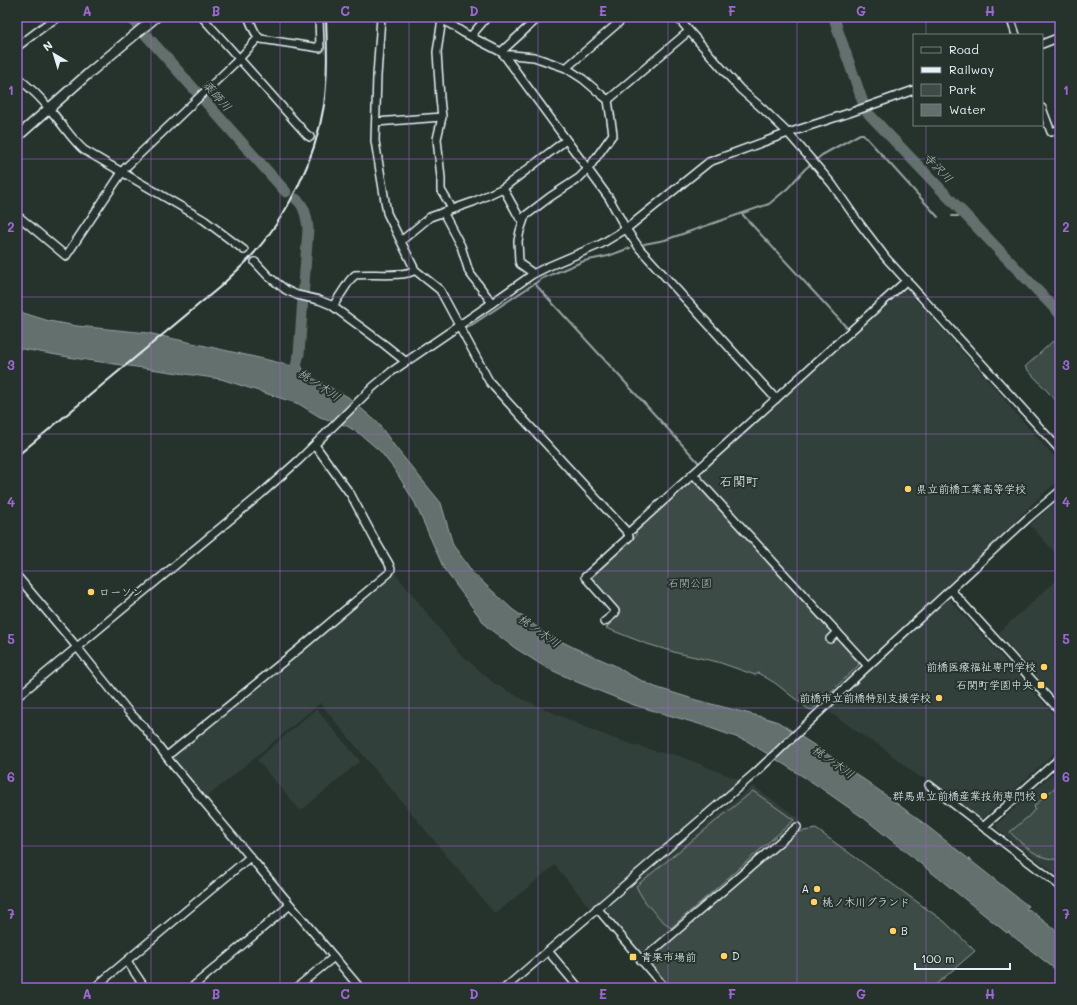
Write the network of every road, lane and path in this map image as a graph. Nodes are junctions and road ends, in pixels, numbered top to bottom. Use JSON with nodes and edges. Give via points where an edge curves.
{"nodes":[{"id":1,"x":59,"y":17,"type":"edge"},
{"id":2,"x":156,"y":17,"type":"edge"},
{"id":3,"x":202,"y":17,"type":"edge"},
{"id":4,"x":248,"y":17,"type":"edge"},
{"id":5,"x":320,"y":17,"type":"edge"},
{"id":6,"x":381,"y":17,"type":"edge"},
{"id":7,"x":487,"y":17,"type":"edge"},
{"id":8,"x":539,"y":17,"type":"edge"},
{"id":9,"x":625,"y":17,"type":"edge"},
{"id":10,"x":677,"y":17,"type":"edge"},
{"id":11,"x":1010,"y":17,"type":"edge"},
{"id":12,"x":441,"y":18,"type":"edge"},
{"id":13,"x":689,"y":31,"type":"junction"},
{"id":14,"x":1016,"y":34,"type":"edge"},
{"id":15,"x":471,"y":36,"type":"junction"},
{"id":16,"x":258,"y":38,"type":"junction"},
{"id":17,"x":1060,"y":38,"type":"edge"},
{"id":18,"x":1043,"y":44,"type":"edge"},
{"id":19,"x":17,"y":46,"type":"edge"},
{"id":20,"x":503,"y":53,"type":"junction"},
{"id":21,"x":239,"y":59,"type":"junction"},
{"id":22,"x":566,"y":68,"type":"junction"},
{"id":23,"x":17,"y":77,"type":"edge"},
{"id":24,"x":913,"y":90,"type":"edge"},
{"id":25,"x":608,"y":100,"type":"junction"},
{"id":26,"x":49,"y":108,"type":"junction"},
{"id":27,"x":1043,"y":111,"type":"edge"},
{"id":28,"x":442,"y":117,"type":"junction"},
{"id":29,"x":376,"y":122,"type":"junction"},
{"id":30,"x":1060,"y":129,"type":"edge"},
{"id":31,"x":788,"y":133,"type":"junction"},
{"id":32,"x":17,"y":137,"type":"edge"},
{"id":33,"x":310,"y":137,"type":"dead end"},
{"id":34,"x":566,"y":140,"type":"junction"},
{"id":35,"x":588,"y":169,"type":"junction"},
{"id":36,"x":122,"y":172,"type":"junction"},
{"id":37,"x":503,"y":188,"type":"junction"},
{"id":38,"x":451,"y":209,"type":"junction"},
{"id":39,"x":443,"y":212,"type":"junction"},
{"id":40,"x":17,"y":216,"type":"edge"},
{"id":41,"x":523,"y":220,"type":"junction"},
{"id":42,"x":626,"y":229,"type":"junction"},
{"id":43,"x":401,"y":241,"type":"junction"},
{"id":44,"x":244,"y":250,"type":"dead end"},
{"id":45,"x":254,"y":262,"type":"dead end"},
{"id":46,"x":415,"y":270,"type":"junction"},
{"id":47,"x":533,"y":274,"type":"junction"},
{"id":48,"x":907,"y":280,"type":"junction"},
{"id":49,"x":492,"y":303,"type":"junction"},
{"id":50,"x":333,"y":306,"type":"junction"},
{"id":51,"x":459,"y":325,"type":"junction"},
{"id":52,"x":405,"y":361,"type":"junction"},
{"id":53,"x":776,"y":399,"type":"junction"},
{"id":54,"x":317,"y":442,"type":"junction"},
{"id":55,"x":1060,"y":450,"type":"edge"},
{"id":56,"x":693,"y":474,"type":"junction"},
{"id":57,"x":1060,"y":491,"type":"edge"},
{"id":58,"x":628,"y":533,"type":"junction"},
{"id":59,"x":17,"y":576,"type":"edge"},
{"id":60,"x":951,"y":590,"type":"junction"},
{"id":61,"x":604,"y":622,"type":"dead end"},
{"id":62,"x":837,"y":632,"type":"junction"},
{"id":63,"x":830,"y":639,"type":"dead end"},
{"id":64,"x":77,"y":647,"type":"junction"},
{"id":65,"x":868,"y":666,"type":"junction"},
{"id":66,"x":17,"y":697,"type":"edge"},
{"id":67,"x":1060,"y":711,"type":"edge"},
{"id":68,"x":167,"y":756,"type":"junction"},
{"id":69,"x":1060,"y":758,"type":"edge"},
{"id":70,"x":929,"y":785,"type":"dead end"},
{"id":71,"x":797,"y":827,"type":"dead end"},
{"id":72,"x":983,"y":827,"type":"junction"},
{"id":73,"x":250,"y":857,"type":"junction"},
{"id":74,"x":1060,"y":886,"type":"edge"},
{"id":75,"x":290,"y":905,"type":"junction"},
{"id":76,"x":597,"y":908,"type":"junction"},
{"id":77,"x":548,"y":951,"type":"junction"},
{"id":78,"x":334,"y":957,"type":"junction"},
{"id":79,"x":127,"y":961,"type":"junction"},
{"id":80,"x":641,"y":961,"type":"junction"},
{"id":81,"x":94,"y":988,"type":"edge"},
{"id":82,"x":145,"y":988,"type":"edge"},
{"id":83,"x":191,"y":988,"type":"edge"},
{"id":84,"x":296,"y":988,"type":"edge"},
{"id":85,"x":360,"y":988,"type":"edge"},
{"id":86,"x":505,"y":988,"type":"edge"},
{"id":87,"x":579,"y":988,"type":"edge"},
{"id":88,"x":664,"y":988,"type":"edge"}],
"edges":[{"from":1,"to":19,"type":"street"},
{"from":2,"to":26,"type":"main road"},
{"from":3,"to":21,"type":"street"},
{"from":4,"to":16,"type":"street"},
{"from":5,"to":16,"type":"street","via":[[320,48]]},
{"from":6,"to":29,"type":"street"},
{"from":7,"to":15,"type":"street"},
{"from":8,"to":20,"type":"street"},
{"from":9,"to":22,"type":"street"},
{"from":10,"to":13,"type":"street"},
{"from":11,"to":14,"type":"street"},
{"from":12,"to":15,"type":"street"},
{"from":12,"to":28,"type":"street","via":[[437,52]]},
{"from":13,"to":25,"type":"street"},
{"from":13,"to":31,"type":"street","via":[[740,89]]},
{"from":15,"to":20,"type":"street"},
{"from":16,"to":21,"type":"street"},
{"from":17,"to":18,"type":"street"},
{"from":20,"to":22,"type":"street","via":[[534,57]]},
{"from":20,"to":34,"type":"street"},
{"from":21,"to":33,"type":"street"},
{"from":21,"to":36,"type":"street"},
{"from":22,"to":25,"type":"street"},
{"from":23,"to":26,"type":"street"},
{"from":24,"to":31,"type":"street"},
{"from":25,"to":35,"type":"street","via":[[613,134]]},
{"from":26,"to":32,"type":"main road"},
{"from":26,"to":36,"type":"street","via":[[78,144],[91,155]]},
{"from":27,"to":30,"type":"street","via":[[1051,132]]},
{"from":28,"to":29,"type":"street"},
{"from":28,"to":38,"type":"street","via":[[437,139],[440,190]]},
{"from":29,"to":43,"type":"street","via":[[375,141],[387,213]]},
{"from":31,"to":42,"type":"street","via":[[709,162]]},
{"from":31,"to":48,"type":"street","via":[[818,168],[886,258]]},
{"from":34,"to":35,"type":"street"},
{"from":34,"to":37,"type":"street"},
{"from":35,"to":41,"type":"street"},
{"from":35,"to":42,"type":"street","via":[[609,198]]},
{"from":36,"to":40,"type":"street","via":[[66,256]]},
{"from":36,"to":44,"type":"street","via":[[204,220]]},
{"from":37,"to":38,"type":"street"},
{"from":37,"to":41,"type":"street"},
{"from":38,"to":39,"type":"street"},
{"from":39,"to":43,"type":"street","via":[[430,217]]},
{"from":39,"to":49,"type":"street","via":[[461,246],[469,272]]},
{"from":41,"to":47,"type":"street","via":[[518,241],[519,261]]},
{"from":42,"to":47,"type":"street","via":[[601,244]]},
{"from":42,"to":53,"type":"street","via":[[640,249]]},
{"from":43,"to":46,"type":"street"},
{"from":45,"to":50,"type":"street","via":[[286,290]]},
{"from":46,"to":50,"type":"street","via":[[403,274],[355,275]]},
{"from":46,"to":51,"type":"street","via":[[440,290]]},
{"from":47,"to":49,"type":"street"},
{"from":48,"to":53,"type":"street"},
{"from":48,"to":55,"type":"street"},
{"from":49,"to":51,"type":"street"},
{"from":50,"to":52,"type":"street"},
{"from":51,"to":52,"type":"street"},
{"from":51,"to":58,"type":"street","via":[[489,381]]},
{"from":52,"to":54,"type":"street","via":[[371,389]]},
{"from":53,"to":56,"type":"street"},
{"from":54,"to":64,"type":"street","via":[[261,494]]},
{"from":54,"to":68,"type":"street","via":[[351,495],[391,569]]},
{"from":56,"to":58,"type":"street"},
{"from":56,"to":62,"type":"street"},
{"from":57,"to":60,"type":"street"},
{"from":58,"to":61,"type":"street","via":[[629,535],[585,577],[615,611]]},
{"from":59,"to":64,"type":"street"},
{"from":60,"to":65,"type":"street"},
{"from":60,"to":67,"type":"street"},
{"from":62,"to":63,"type":"street"},
{"from":62,"to":65,"type":"street"},
{"from":64,"to":66,"type":"street"},
{"from":64,"to":68,"type":"street"},
{"from":65,"to":76,"type":"street","via":[[760,768]]},
{"from":68,"to":73,"type":"street"},
{"from":69,"to":72,"type":"street"},
{"from":70,"to":72,"type":"street"},
{"from":71,"to":80,"type":"street"},
{"from":72,"to":74,"type":"street"},
{"from":73,"to":75,"type":"street"},
{"from":73,"to":79,"type":"street"},
{"from":75,"to":78,"type":"street"},
{"from":75,"to":83,"type":"street"},
{"from":76,"to":77,"type":"street"},
{"from":76,"to":80,"type":"street"},
{"from":77,"to":86,"type":"street"},
{"from":77,"to":87,"type":"street"},
{"from":78,"to":84,"type":"street"},
{"from":78,"to":85,"type":"street"},
{"from":79,"to":81,"type":"street"},
{"from":79,"to":82,"type":"street"},
{"from":80,"to":88,"type":"street"}]}
